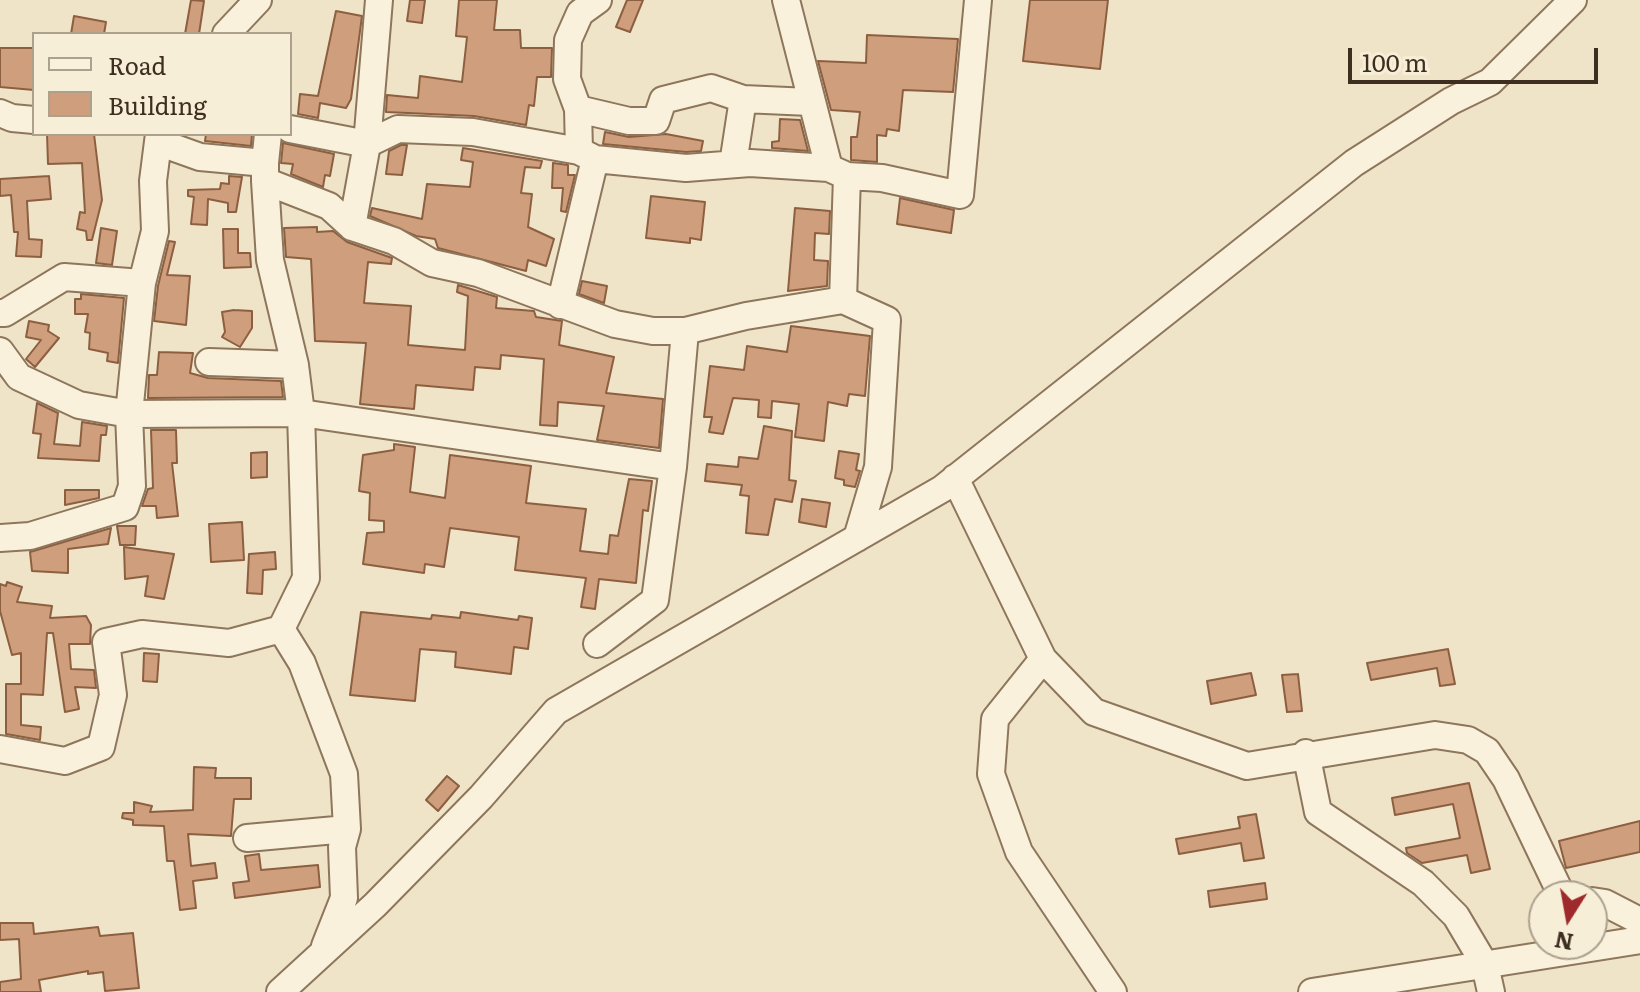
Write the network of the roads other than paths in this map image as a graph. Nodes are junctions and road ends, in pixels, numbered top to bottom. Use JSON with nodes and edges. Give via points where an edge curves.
{"nodes":[{"id":1,"x":379,"y":0,"type":"edge"},
{"id":2,"x":598,"y":0,"type":"edge"},
{"id":3,"x":786,"y":0,"type":"edge"},
{"id":4,"x":978,"y":0,"type":"edge"},
{"id":5,"x":1573,"y":0,"type":"edge"},
{"id":6,"x":258,"y":1,"type":"edge"},
{"id":7,"x":228,"y":32,"type":"edge"},
{"id":8,"x":259,"y":32,"type":"edge"},
{"id":9,"x":743,"y":99,"type":"junction"},
{"id":10,"x":810,"y":102,"type":"junction"},
{"id":11,"x":578,"y":109,"type":"junction"},
{"id":12,"x":292,"y":129,"type":"edge"},
{"id":13,"x":268,"y":136,"type":"edge"},
{"id":14,"x":158,"y":138,"type":"edge"},
{"id":15,"x":367,"y":144,"type":"junction"},
{"id":16,"x":587,"y":155,"type":"junction"},
{"id":17,"x":733,"y":164,"type":"junction"},
{"id":18,"x":265,"y":172,"type":"junction"},
{"id":19,"x":838,"y":172,"type":"junction"},
{"id":20,"x":352,"y":227,"type":"junction"},
{"id":21,"x":142,"y":283,"type":"junction"},
{"id":22,"x":843,"y":300,"type":"junction"},
{"id":23,"x":560,"y":305,"type":"junction"},
{"id":24,"x":0,"y":313,"type":"edge"},
{"id":25,"x":685,"y":331,"type":"junction"},
{"id":26,"x":0,"y":351,"type":"edge"},
{"id":27,"x":209,"y":362,"type":"dead end"},
{"id":28,"x":295,"y":365,"type":"junction"},
{"id":29,"x":10,"y":376,"type":"edge"},
{"id":30,"x":301,"y":413,"type":"junction"},
{"id":31,"x":129,"y":414,"type":"junction"},
{"id":32,"x":673,"y":467,"type":"junction"},
{"id":33,"x":955,"y":478,"type":"junction"},
{"id":34,"x":0,"y":538,"type":"edge"},
{"id":35,"x":857,"y":538,"type":"junction"},
{"id":36,"x":281,"y":629,"type":"junction"},
{"id":37,"x":597,"y":644,"type":"dead end"},
{"id":38,"x":1043,"y":659,"type":"junction"},
{"id":39,"x":0,"y":749,"type":"edge"},
{"id":40,"x":1306,"y":753,"type":"junction"},
{"id":41,"x":347,"y":829,"type":"junction"},
{"id":42,"x":247,"y":838,"type":"dead end"},
{"id":43,"x":1554,"y":880,"type":"edge"},
{"id":44,"x":1608,"y":905,"type":"edge"},
{"id":45,"x":1640,"y":921,"type":"edge"},
{"id":46,"x":1640,"y":940,"type":"edge"},
{"id":47,"x":323,"y":949,"type":"junction"},
{"id":48,"x":1485,"y":965,"type":"junction"},
{"id":49,"x":1386,"y":986,"type":"edge"},
{"id":50,"x":280,"y":992,"type":"edge"},
{"id":51,"x":1113,"y":992,"type":"edge"},
{"id":52,"x":1312,"y":992,"type":"edge"},
{"id":53,"x":1491,"y":992,"type":"edge"}],
"edges":[{"from":1,"to":15,"type":"street"},
{"from":2,"to":11,"type":"street","via":[[580,13],[568,40],[567,79]]},
{"from":3,"to":10,"type":"street"},
{"from":4,"to":19,"type":"street","via":[[960,195]]},
{"from":5,"to":33,"type":"street","via":[[1490,82],[1354,163]]},
{"from":6,"to":7,"type":"street"},
{"from":6,"to":8,"type":"street"},
{"from":9,"to":10,"type":"street"},
{"from":9,"to":11,"type":"street","via":[[711,88],[663,100],[656,121],[629,121]]},
{"from":9,"to":17,"type":"street"},
{"from":10,"to":19,"type":"street"},
{"from":11,"to":16,"type":"street"},
{"from":12,"to":15,"type":"street"},
{"from":13,"to":18,"type":"street"},
{"from":14,"to":18,"type":"street","via":[[200,157]]},
{"from":14,"to":21,"type":"street","via":[[155,231]]},
{"from":15,"to":16,"type":"street","via":[[398,129],[473,132]]},
{"from":15,"to":20,"type":"street"},
{"from":16,"to":17,"type":"street","via":[[686,168]]},
{"from":16,"to":23,"type":"street"},
{"from":17,"to":19,"type":"street"},
{"from":18,"to":20,"type":"street","via":[[329,206]]},
{"from":18,"to":28,"type":"street","via":[[270,260]]},
{"from":19,"to":22,"type":"street"},
{"from":20,"to":23,"type":"street","via":[[394,241],[432,263],[478,273]]},
{"from":21,"to":24,"type":"street","via":[[64,277]]},
{"from":21,"to":31,"type":"street"},
{"from":22,"to":25,"type":"street"},
{"from":22,"to":35,"type":"street","via":[[887,320],[878,467]]},
{"from":23,"to":25,"type":"street","via":[[615,324]]},
{"from":25,"to":32,"type":"street"},
{"from":26,"to":29,"type":"street"},
{"from":27,"to":28,"type":"street"},
{"from":28,"to":30,"type":"street"},
{"from":29,"to":31,"type":"street","via":[[79,405]]},
{"from":30,"to":31,"type":"street"},
{"from":30,"to":32,"type":"street"},
{"from":30,"to":36,"type":"street","via":[[306,578]]},
{"from":31,"to":34,"type":"street","via":[[132,486],[125,507],[30,536]]},
{"from":32,"to":37,"type":"street","via":[[655,600]]},
{"from":33,"to":35,"type":"street"},
{"from":33,"to":38,"type":"street"},
{"from":35,"to":47,"type":"street","via":[[556,711],[481,797],[375,905]]},
{"from":36,"to":39,"type":"street","via":[[229,643],[142,634],[106,642],[113,695],[101,747],[65,761]]},
{"from":36,"to":41,"type":"street","via":[[302,663],[344,774]]},
{"from":38,"to":40,"type":"street","via":[[1094,712],[1247,766]]},
{"from":38,"to":51,"type":"street","via":[[995,719],[991,774],[1019,852]]},
{"from":40,"to":43,"type":"street","via":[[1435,735],[1468,740],[1487,751],[1506,779]]},
{"from":40,"to":48,"type":"street","via":[[1318,812],[1423,883],[1456,916]]},
{"from":41,"to":42,"type":"street"},
{"from":41,"to":47,"type":"street","via":[[342,847],[344,898]]},
{"from":44,"to":45,"type":"street"},
{"from":46,"to":48,"type":"street"},
{"from":47,"to":50,"type":"street"},
{"from":48,"to":49,"type":"street"},
{"from":48,"to":53,"type":"street"},
{"from":49,"to":52,"type":"street"}]}
